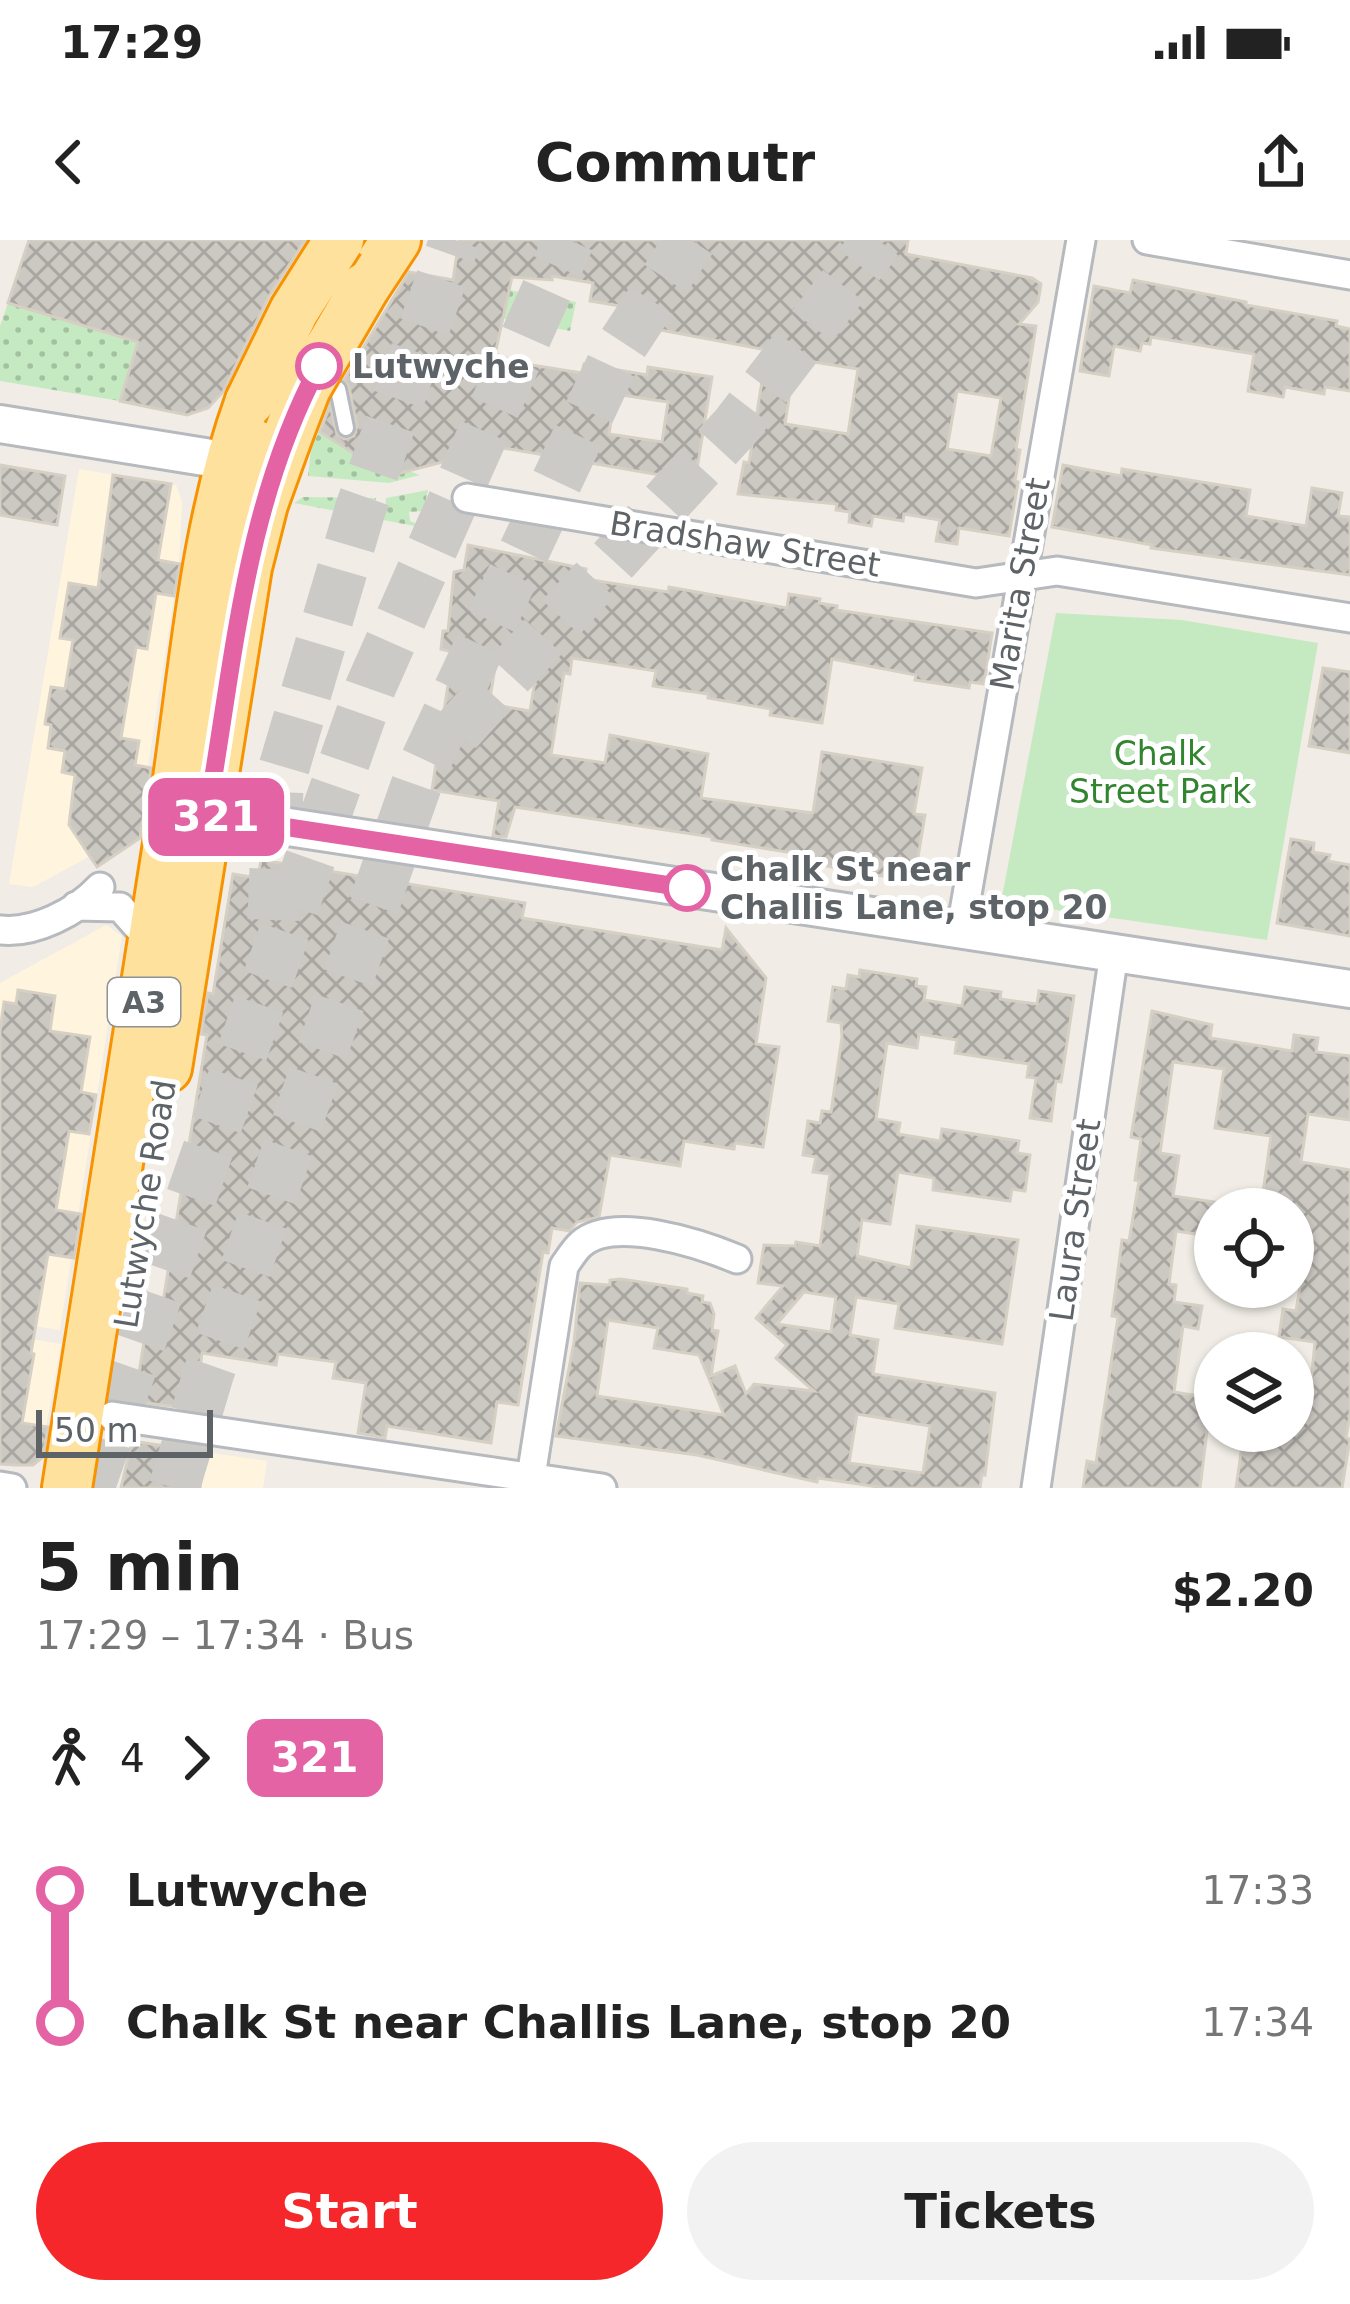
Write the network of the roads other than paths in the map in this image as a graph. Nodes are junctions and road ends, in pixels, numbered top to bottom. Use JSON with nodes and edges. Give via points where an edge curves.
{"nodes":[{"id":1,"x":339,"y":240,"type":"edge"},
{"id":2,"x":1082,"y":240,"type":"edge"},
{"id":3,"x":1147,"y":240,"type":"edge"},
{"id":4,"x":391,"y":247,"type":"edge"},
{"id":5,"x":1350,"y":275,"type":"edge"},
{"id":6,"x":338,"y":389,"type":"dead end"},
{"id":7,"x":0,"y":424,"type":"edge"},
{"id":8,"x":346,"y":428,"type":"dead end"},
{"id":9,"x":265,"y":454,"type":"junction"},
{"id":10,"x":467,"y":498,"type":"dead end"},
{"id":11,"x":1022,"y":575,"type":"junction"},
{"id":12,"x":1350,"y":619,"type":"edge"},
{"id":13,"x":190,"y":813,"type":"junction"},
{"id":14,"x":100,"y":886,"type":"dead end"},
{"id":15,"x":76,"y":906,"type":"junction"},
{"id":16,"x":961,"y":929,"type":"junction"},
{"id":17,"x":0,"y":930,"type":"edge"},
{"id":18,"x":153,"y":944,"type":"junction"},
{"id":19,"x":1114,"y":952,"type":"junction"},
{"id":20,"x":1350,"y":989,"type":"edge"},
{"id":21,"x":737,"y":1259,"type":"dead end"},
{"id":22,"x":112,"y":1416,"type":"junction"},
{"id":23,"x":531,"y":1478,"type":"junction"},
{"id":24,"x":0,"y":1486,"type":"edge"},
{"id":25,"x":11,"y":1488,"type":"edge"},
{"id":26,"x":67,"y":1488,"type":"edge"},
{"id":27,"x":100,"y":1488,"type":"edge"},
{"id":28,"x":602,"y":1488,"type":"edge"},
{"id":29,"x":1036,"y":1488,"type":"edge"}],
"edges":[{"from":1,"to":9,"type":"highway","name":"Lutwyche Road","number":"A3","bridge":true,"via":[[250,400]]},
{"from":2,"to":11,"type":"street","name":"Marita Street"},
{"from":3,"to":5,"type":"street"},
{"from":4,"to":9,"type":"highway","name":"Lutwyche Road","number":"A3","bridge":true},
{"from":6,"to":8,"type":"lane"},
{"from":7,"to":9,"type":"street"},
{"from":9,"to":13,"type":"highway","name":"Lutwyche Road","number":"A3"},
{"from":10,"to":11,"type":"street","name":"Bradshaw Street","via":[[976,583]]},
{"from":11,"to":12,"type":"street","name":"Bradshaw Street","via":[[1057,571]]},
{"from":11,"to":16,"type":"street","name":"Marita Street"},
{"from":13,"to":16,"type":"street"},
{"from":13,"to":18,"type":"highway","name":"Lutwyche Road","number":"A3"},
{"from":13,"to":22,"type":"highway","name":"Lutwyche Road","number":"A3"},
{"from":14,"to":15,"type":"street"},
{"from":15,"to":17,"type":"street","via":[[28,928]]},
{"from":15,"to":18,"type":"street","via":[[123,909]]},
{"from":16,"to":19,"type":"street"},
{"from":18,"to":26,"type":"highway","name":"Lutwyche Road","number":"A3"},
{"from":19,"to":20,"type":"street"},
{"from":19,"to":29,"type":"street","name":"Laura Street"},
{"from":21,"to":23,"type":"street","via":[[697,1242],[611,1230],[583,1241],[564,1266]]},
{"from":22,"to":23,"type":"street"},
{"from":22,"to":27,"type":"highway","name":"Lutwyche Road","number":"A3"},
{"from":23,"to":28,"type":"street"},
{"from":24,"to":25,"type":"street"}]}
